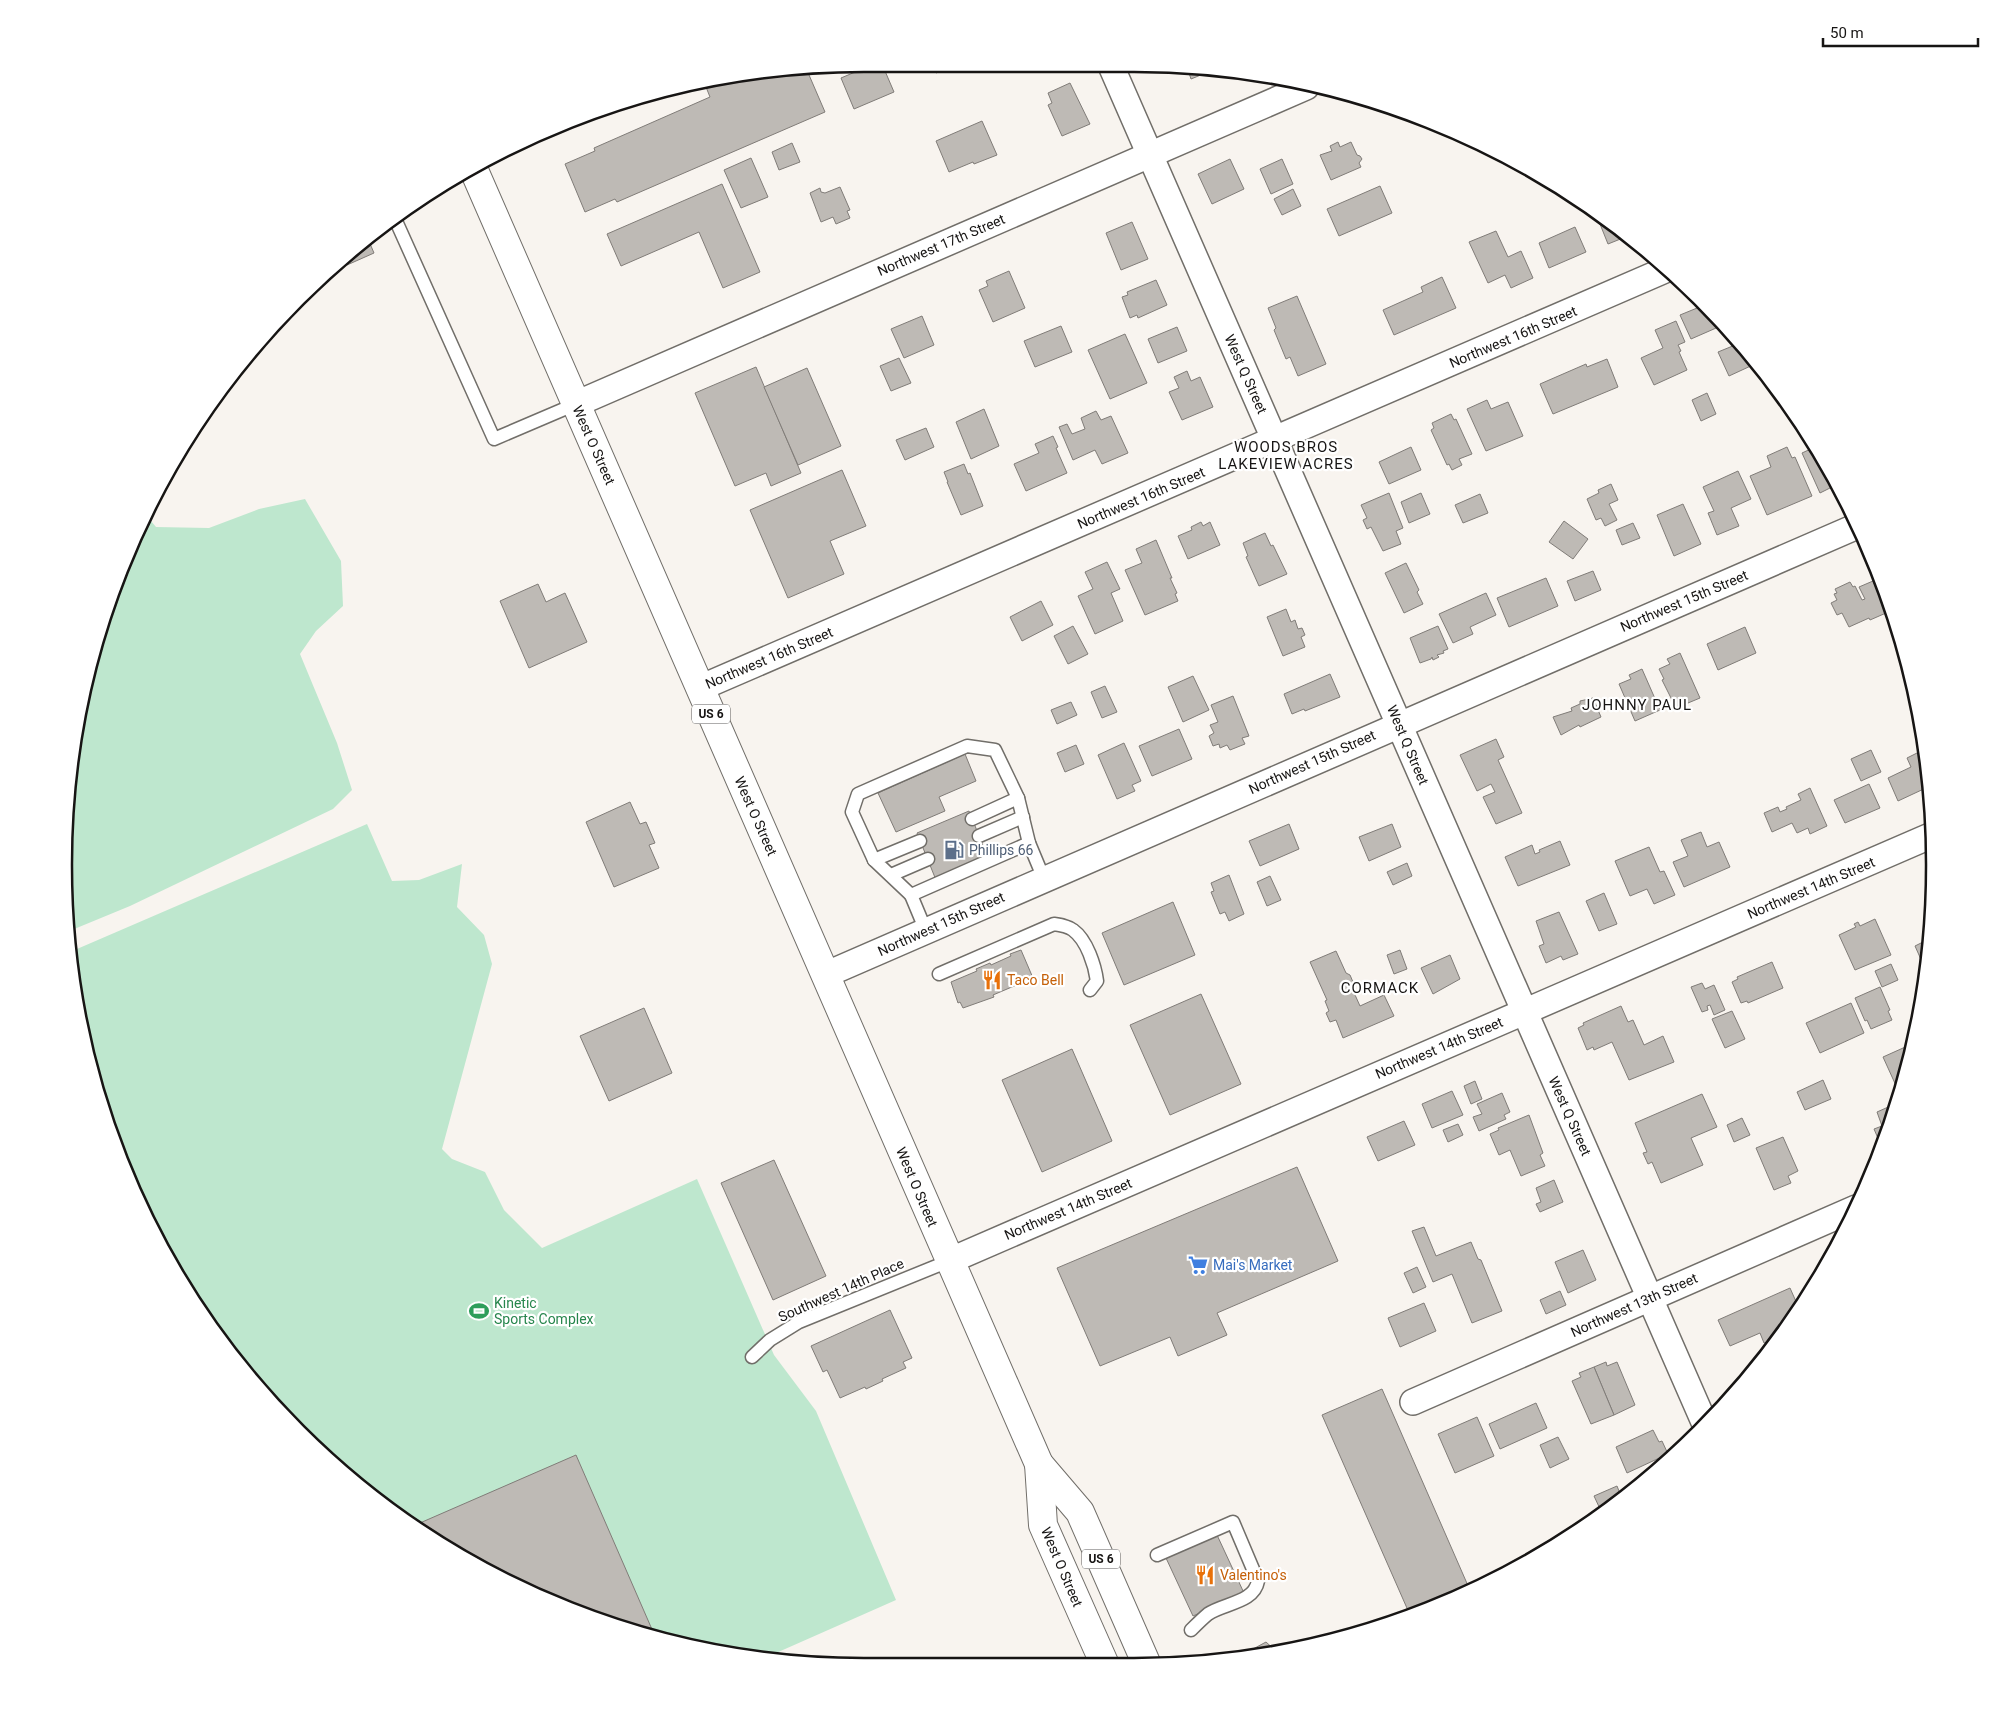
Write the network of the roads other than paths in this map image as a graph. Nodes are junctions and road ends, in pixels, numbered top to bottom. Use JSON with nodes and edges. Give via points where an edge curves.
{"nodes":[{"id":1,"x":1114,"y":72,"type":"edge"},
{"id":2,"x":1297,"y":90,"type":"edge"},
{"id":3,"x":1150,"y":155,"type":"junction"},
{"id":4,"x":476,"y":175,"type":"edge"},
{"id":5,"x":398,"y":225,"type":"edge"},
{"id":6,"x":1659,"y":272,"type":"edge"},
{"id":7,"x":576,"y":404,"type":"junction"},
{"id":8,"x":1274,"y":440,"type":"junction"},
{"id":9,"x":1851,"y":529,"type":"edge"},
{"id":10,"x":700,"y":688,"type":"junction"},
{"id":11,"x":1398,"y":725,"type":"junction"},
{"id":12,"x":1018,"y":798,"type":"junction"},
{"id":13,"x":1023,"y":817,"type":"junction"},
{"id":14,"x":972,"y":819,"type":"dead end"},
{"id":15,"x":979,"y":836,"type":"dead end"},
{"id":16,"x":1925,"y":838,"type":"edge"},
{"id":17,"x":920,"y":841,"type":"dead end"},
{"id":18,"x":1029,"y":843,"type":"junction"},
{"id":19,"x":928,"y":859,"type":"dead end"},
{"id":20,"x":874,"y":860,"type":"junction"},
{"id":21,"x":891,"y":875,"type":"junction"},
{"id":22,"x":1044,"y":879,"type":"junction"},
{"id":23,"x":911,"y":895,"type":"junction"},
{"id":24,"x":926,"y":931,"type":"junction"},
{"id":25,"x":939,"y":974,"type":"dead end"},
{"id":26,"x":825,"y":975,"type":"junction"},
{"id":27,"x":1090,"y":990,"type":"dead end"},
{"id":28,"x":1524,"y":1012,"type":"junction"},
{"id":29,"x":1845,"y":1213,"type":"edge"},
{"id":30,"x":949,"y":1261,"type":"junction"},
{"id":31,"x":1650,"y":1298,"type":"junction"},
{"id":32,"x":752,"y":1357,"type":"dead end"},
{"id":33,"x":1413,"y":1402,"type":"dead end"},
{"id":34,"x":1702,"y":1416,"type":"edge"},
{"id":35,"x":1039,"y":1464,"type":"junction"},
{"id":36,"x":1157,"y":1555,"type":"dead end"},
{"id":37,"x":1190,"y":1630,"type":"dead end"},
{"id":38,"x":1102,"y":1658,"type":"edge"},
{"id":39,"x":1144,"y":1658,"type":"edge"}],
"edges":[{"from":1,"to":3,"type":"street","name":"West Q Street"},
{"from":2,"to":3,"type":"street","name":"Northwest 17th Street"},
{"from":3,"to":7,"type":"street","name":"Northwest 17th Street"},
{"from":3,"to":8,"type":"street","name":"West Q Street"},
{"from":4,"to":7,"type":"main road","name":"West O Street","number":"US 6"},
{"from":5,"to":7,"type":"lane","via":[[494,439]]},
{"from":6,"to":8,"type":"street","name":"Northwest 16th Street"},
{"from":7,"to":10,"type":"main road","name":"West O Street","number":"US 6"},
{"from":8,"to":10,"type":"street","name":"Northwest 16th Street"},
{"from":8,"to":11,"type":"street","name":"West Q Street"},
{"from":9,"to":11,"type":"street","name":"Northwest 15th Street"},
{"from":10,"to":26,"type":"main road","name":"West O Street","number":"US 6"},
{"from":11,"to":22,"type":"street","name":"Northwest 15th Street"},
{"from":11,"to":28,"type":"street","name":"West Q Street"},
{"from":12,"to":13,"type":"lane"},
{"from":12,"to":14,"type":"lane"},
{"from":12,"to":20,"type":"lane","via":[[996,750],[966,746],[858,794],[852,812]]},
{"from":13,"to":15,"type":"lane"},
{"from":13,"to":18,"type":"lane"},
{"from":16,"to":28,"type":"street","name":"Northwest 14th Street"},
{"from":17,"to":20,"type":"lane"},
{"from":18,"to":22,"type":"lane"},
{"from":18,"to":23,"type":"lane"},
{"from":19,"to":21,"type":"lane"},
{"from":20,"to":21,"type":"lane"},
{"from":21,"to":23,"type":"lane"},
{"from":22,"to":24,"type":"street","name":"Northwest 15th Street"},
{"from":23,"to":24,"type":"lane"},
{"from":24,"to":26,"type":"street","name":"Northwest 15th Street"},
{"from":25,"to":27,"type":"lane","via":[[1054,924],[1065,926],[1080,936],[1096,972],[1097,981]]},
{"from":26,"to":30,"type":"main road","name":"West O Street","number":"US 6"},
{"from":28,"to":30,"type":"street","name":"Northwest 14th Street"},
{"from":28,"to":31,"type":"street","name":"West Q Street"},
{"from":29,"to":31,"type":"street","name":"Northwest 13th Street"},
{"from":30,"to":32,"type":"lane","name":"Southwest 14th Place","via":[[799,1322],[770,1340]]},
{"from":30,"to":35,"type":"main road","name":"West O Street","number":"US 6"},
{"from":31,"to":33,"type":"street","name":"Northwest 13th Street"},
{"from":31,"to":34,"type":"street","name":"West Q Street"},
{"from":35,"to":38,"type":"main road","name":"West O Street","number":"US 6","via":[[1044,1525]]},
{"from":35,"to":39,"type":"main road","name":"West O Street","number":"US 6","via":[[1080,1512]]},
{"from":36,"to":37,"type":"lane","via":[[1233,1522],[1258,1581],[1257,1589],[1251,1595],[1209,1614]]}]}
